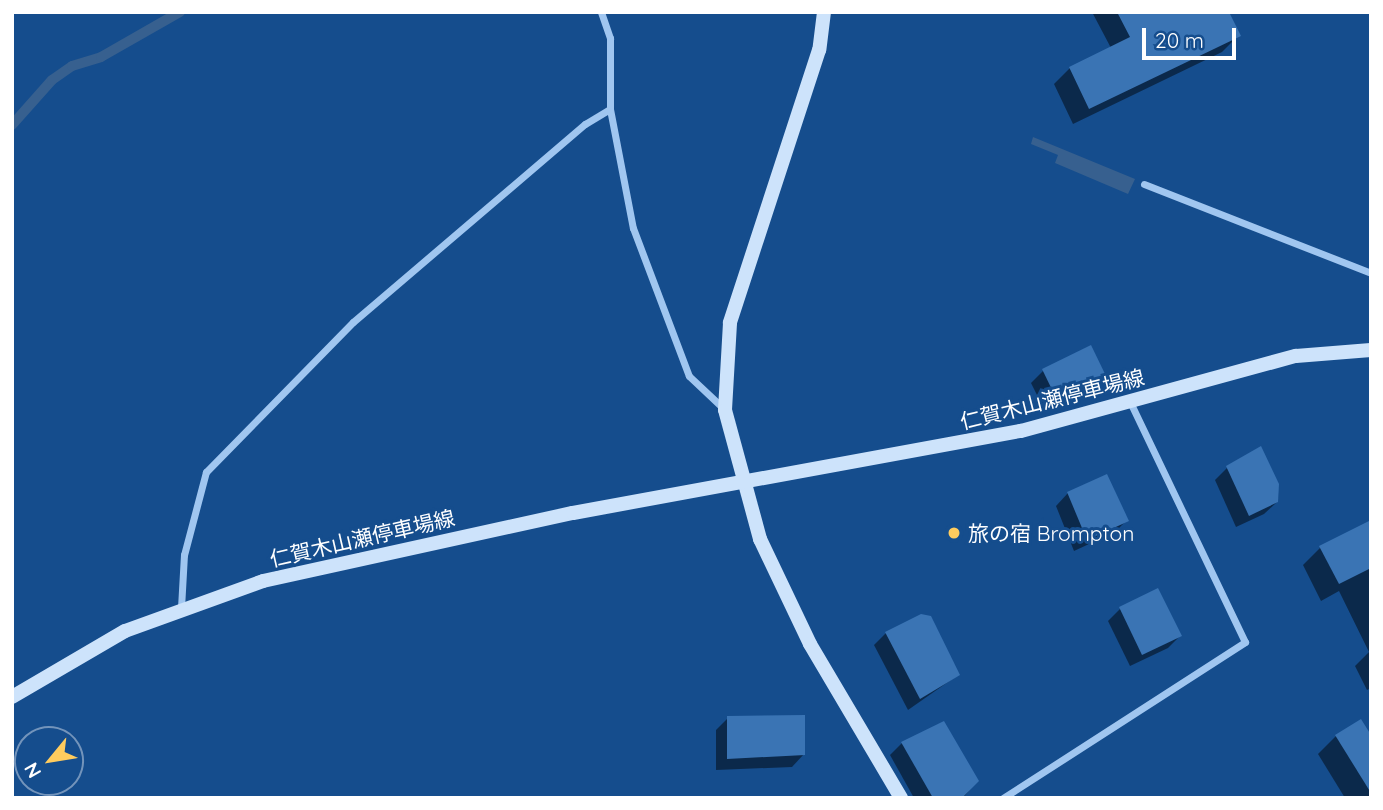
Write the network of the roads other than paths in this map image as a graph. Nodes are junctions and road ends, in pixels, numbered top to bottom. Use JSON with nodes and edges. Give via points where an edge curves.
{"nodes":[{"id":1,"x":601,"y":12,"type":"edge"},
{"id":2,"x":824,"y":12,"type":"edge"},
{"id":3,"x":610,"y":108,"type":"junction"},
{"id":4,"x":1144,"y":184,"type":"dead end"},
{"id":5,"x":1371,"y":273,"type":"edge"},
{"id":6,"x":1371,"y":350,"type":"edge"},
{"id":7,"x":1130,"y":402,"type":"junction"},
{"id":8,"x":725,"y":410,"type":"junction"},
{"id":9,"x":743,"y":484,"type":"junction"},
{"id":10,"x":181,"y":608,"type":"junction"},
{"id":11,"x":12,"y":697,"type":"edge"},
{"id":12,"x":901,"y":798,"type":"edge"},
{"id":13,"x":1003,"y":798,"type":"edge"}],
"edges":[{"from":1,"to":3,"type":"street","via":[[610,38]]},
{"from":2,"to":8,"type":"main road","via":[[819,50],[730,323]]},
{"from":3,"to":8,"type":"street","via":[[634,228],[684,364],[689,376]]},
{"from":3,"to":10,"type":"street","via":[[585,124],[353,322],[206,472],[184,555]]},
{"from":4,"to":5,"type":"street"},
{"from":6,"to":7,"type":"main road","name":"仁賀木山瀬停車場線","via":[[1296,356]]},
{"from":7,"to":9,"type":"main road","name":"仁賀木山瀬停車場線","via":[[1021,431]]},
{"from":7,"to":13,"type":"street","via":[[1245,642]]},
{"from":8,"to":9,"type":"main road"},
{"from":9,"to":10,"type":"main road","name":"仁賀木山瀬停車場線","via":[[478,533],[263,581]]},
{"from":9,"to":12,"type":"main road","via":[[760,539],[810,644]]},
{"from":10,"to":11,"type":"main road","name":"仁賀木山瀬停車場線","via":[[125,631]]}]}
